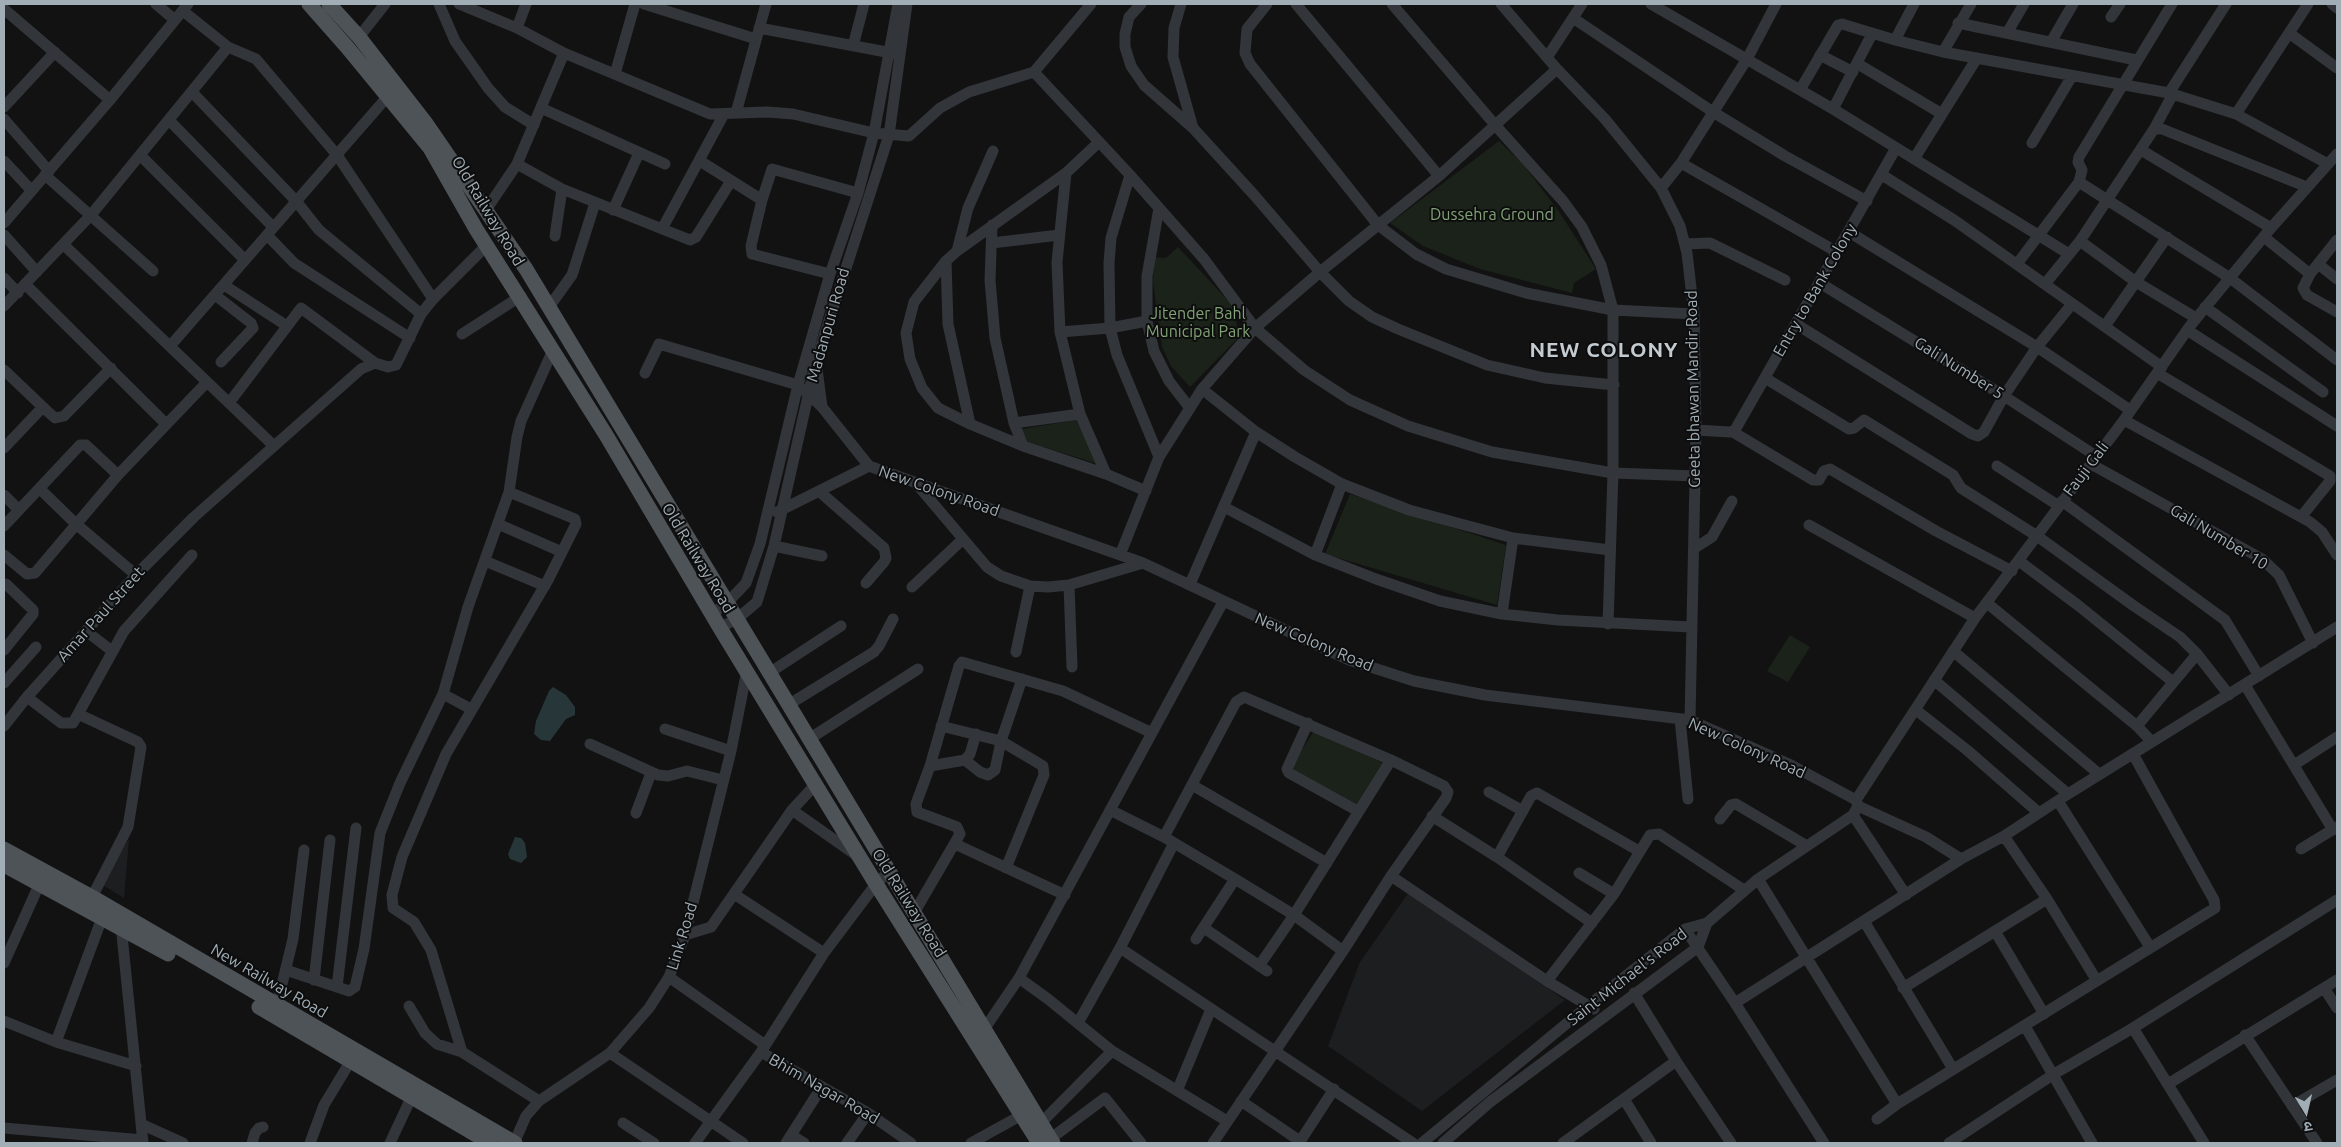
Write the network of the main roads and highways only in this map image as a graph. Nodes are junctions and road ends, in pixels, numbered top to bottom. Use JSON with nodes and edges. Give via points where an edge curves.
{"nodes":[{"id":1,"x":309,"y":4,"type":"edge"},
{"id":2,"x":329,"y":4,"type":"edge"},
{"id":3,"x":489,"y":214,"type":"junction"},
{"id":4,"x":476,"y":229,"type":"junction"},
{"id":5,"x":622,"y":426,"type":"junction"},
{"id":6,"x":606,"y":435,"type":"junction"},
{"id":7,"x":4,"y":849,"type":"edge"},
{"id":8,"x":4,"y":865,"type":"edge"},
{"id":9,"x":125,"y":924,"type":"junction"},
{"id":10,"x":276,"y":1012,"type":"junction"},
{"id":11,"x":1027,"y":1112,"type":"junction"},
{"id":12,"x":1041,"y":1142,"type":"edge"},
{"id":13,"x":490,"y":1143,"type":"edge"},
{"id":14,"x":514,"y":1143,"type":"edge"}],
"edges":[{"from":1,"to":4,"type":"main road","name":"Old Railway Road","via":[[430,148]]},
{"from":2,"to":3,"type":"main road","name":"Old Railway Road","via":[[425,122]]},
{"from":3,"to":4,"type":"main road"},
{"from":3,"to":5,"type":"main road","name":"Old Railway Road"},
{"from":4,"to":6,"type":"main road","name":"Old Railway Road"},
{"from":5,"to":6,"type":"main road"},
{"from":5,"to":11,"type":"main road","name":"Old Railway Road","via":[[984,1031]]},
{"from":6,"to":11,"type":"main road","name":"Old Railway Road","via":[[876,884]]},
{"from":7,"to":9,"type":"main road","name":"New Railway Road","via":[[92,897]]},
{"from":8,"to":9,"type":"main road","name":"New Railway Road","via":[[102,918]]},
{"from":9,"to":10,"type":"main road","name":"New Railway Road"},
{"from":10,"to":13,"type":"main road","name":"New Railway Road","via":[[350,1062]]},
{"from":10,"to":14,"type":"main road","name":"New Railway Road"},
{"from":11,"to":12,"type":"main road","name":"Old Railway Road"},
{"from":11,"to":12,"type":"main road","name":"Old Railway Road","via":[[1041,1123]]}]}
